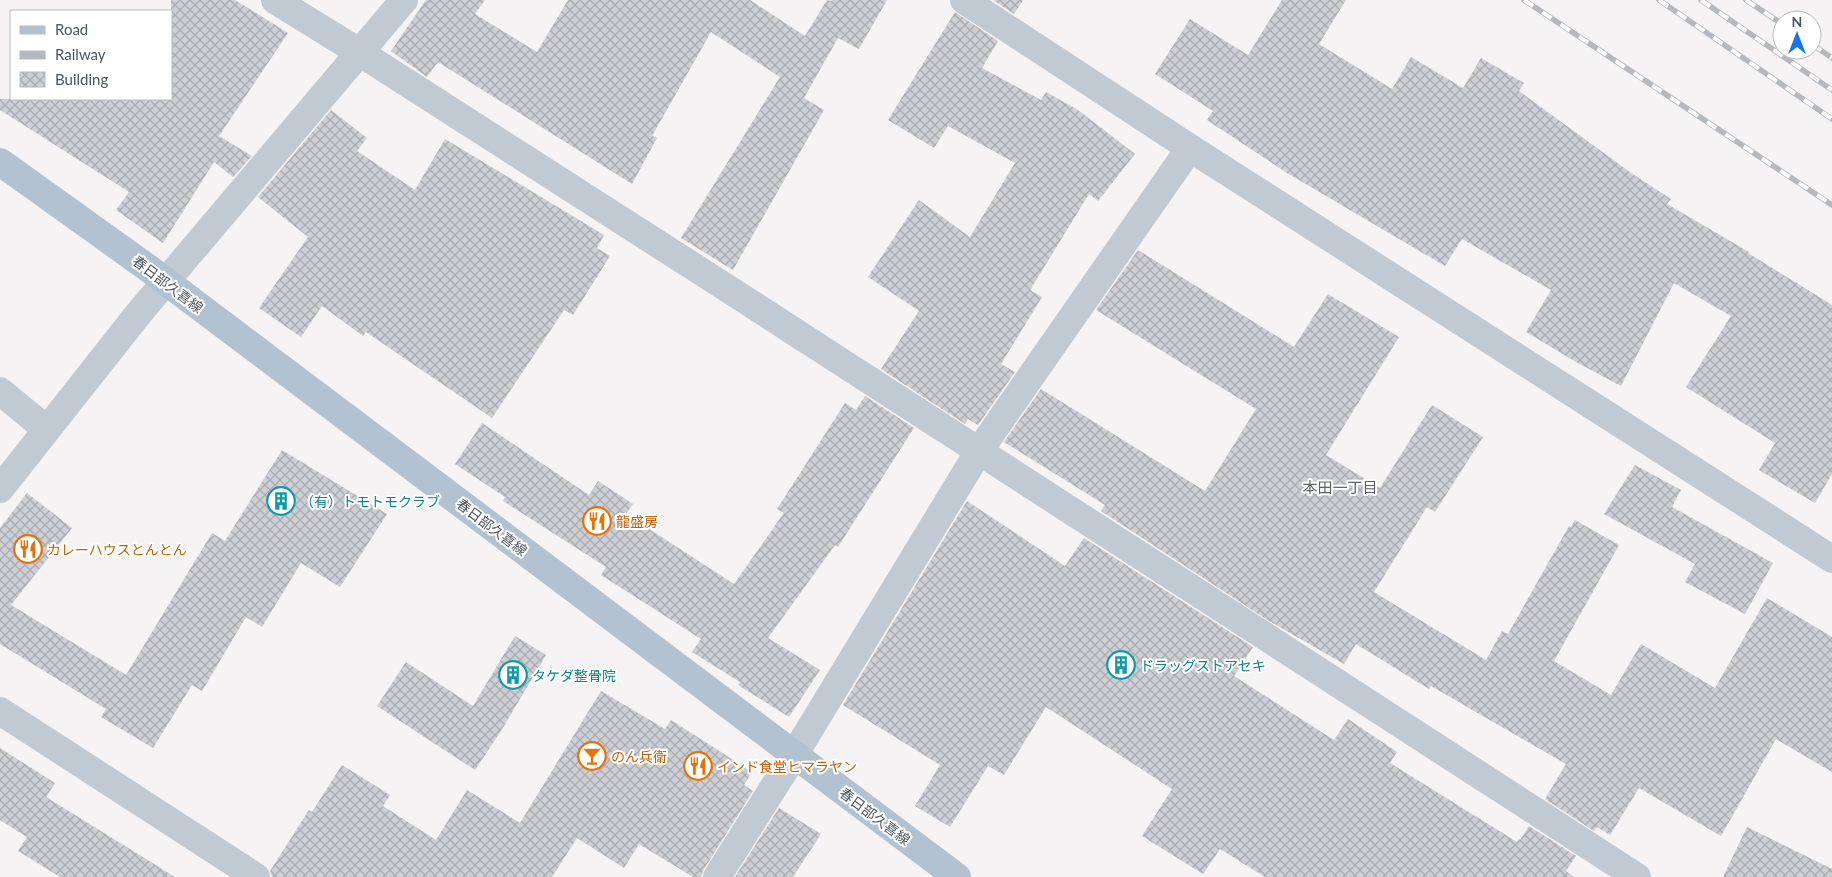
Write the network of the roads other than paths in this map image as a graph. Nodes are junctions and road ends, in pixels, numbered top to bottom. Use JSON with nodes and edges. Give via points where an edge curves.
{"nodes":[{"id":1,"x":275,"y":0,"type":"edge"},
{"id":2,"x":404,"y":0,"type":"edge"},
{"id":3,"x":964,"y":0,"type":"edge"},
{"id":4,"x":359,"y":52,"type":"junction"},
{"id":5,"x":1190,"y":148,"type":"junction"},
{"id":6,"x":0,"y":162,"type":"edge"},
{"id":7,"x":166,"y":282,"type":"junction"},
{"id":8,"x":0,"y":391,"type":"edge"},
{"id":9,"x":46,"y":429,"type":"junction"},
{"id":10,"x":979,"y":451,"type":"junction"},
{"id":11,"x":0,"y":489,"type":"edge"},
{"id":12,"x":1832,"y":558,"type":"edge"},
{"id":13,"x":0,"y":711,"type":"edge"},
{"id":14,"x":794,"y":755,"type":"junction"},
{"id":15,"x":256,"y":877,"type":"edge"},
{"id":16,"x":717,"y":877,"type":"edge"},
{"id":17,"x":958,"y":877,"type":"edge"},
{"id":18,"x":1637,"y":877,"type":"edge"}],
"edges":[{"from":1,"to":4,"type":"street"},
{"from":2,"to":4,"type":"street"},
{"from":3,"to":5,"type":"street"},
{"from":4,"to":7,"type":"street"},
{"from":4,"to":10,"type":"street"},
{"from":5,"to":10,"type":"street"},
{"from":5,"to":12,"type":"street"},
{"from":6,"to":7,"type":"main road","name":"春日部久喜線"},
{"from":7,"to":9,"type":"street"},
{"from":7,"to":14,"type":"main road","name":"春日部久喜線"},
{"from":8,"to":9,"type":"street"},
{"from":9,"to":11,"type":"street"},
{"from":10,"to":14,"type":"street"},
{"from":10,"to":18,"type":"street"},
{"from":13,"to":15,"type":"street"},
{"from":14,"to":16,"type":"street"},
{"from":14,"to":17,"type":"main road","name":"春日部久喜線"}]}
